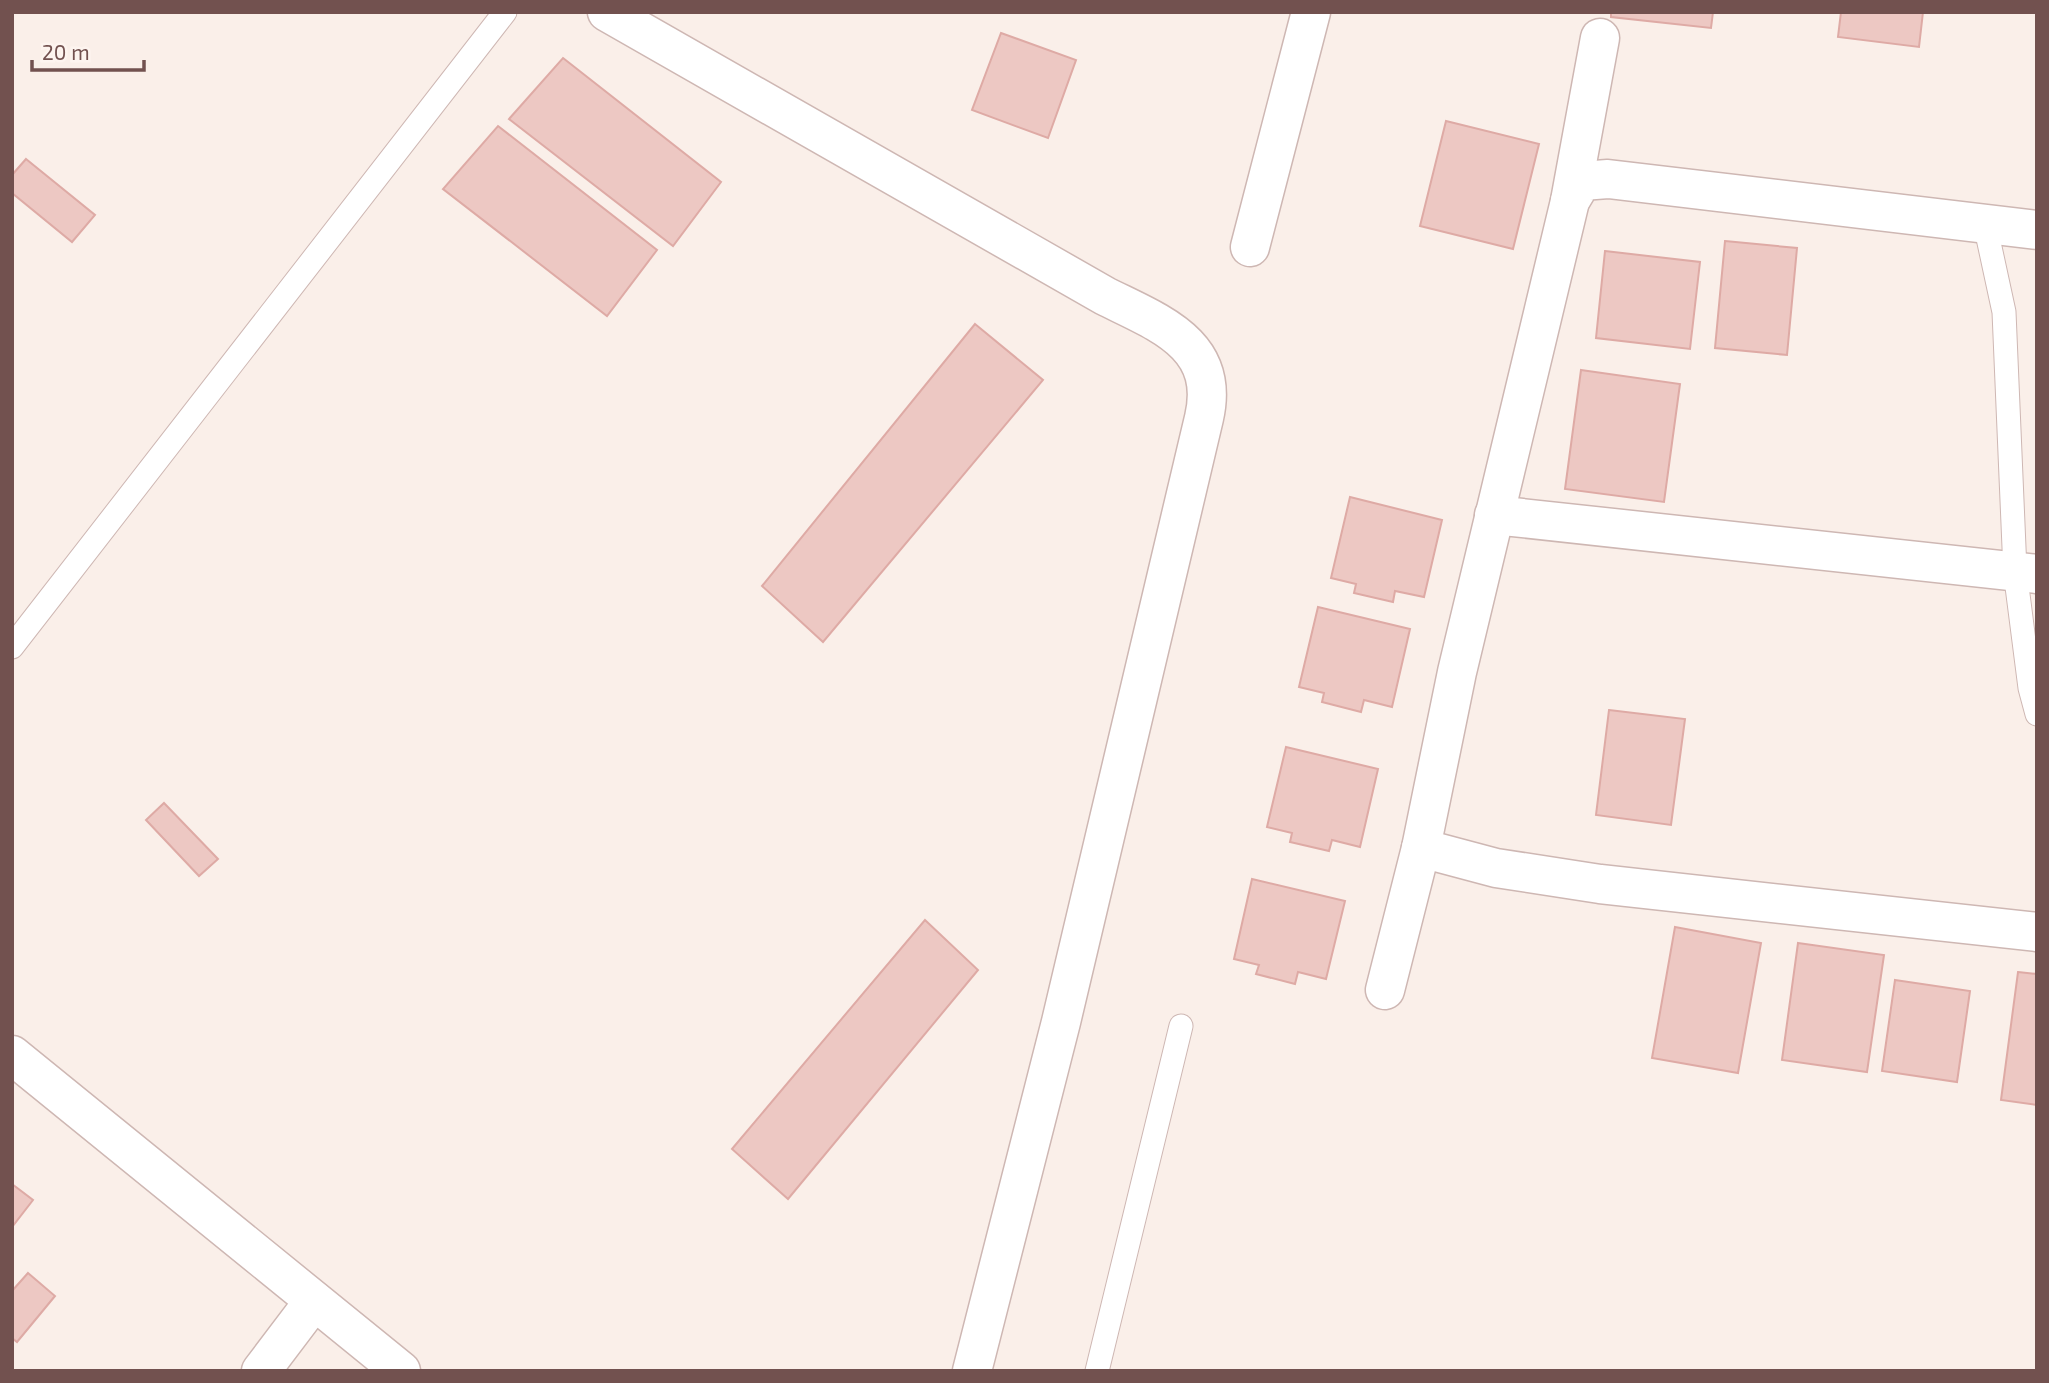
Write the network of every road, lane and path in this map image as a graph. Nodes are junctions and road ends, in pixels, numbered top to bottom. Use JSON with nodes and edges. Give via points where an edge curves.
{"nodes":[{"id":1,"x":505,"y":12,"type":"edge"},
{"id":2,"x":607,"y":12,"type":"edge"},
{"id":3,"x":1311,"y":12,"type":"edge"},
{"id":4,"x":1600,"y":38,"type":"dead end"},
{"id":5,"x":1570,"y":201,"type":"junction"},
{"id":6,"x":1985,"y":224,"type":"junction"},
{"id":7,"x":2037,"y":230,"type":"edge"},
{"id":8,"x":1250,"y":247,"type":"dead end"},
{"id":9,"x":1494,"y":515,"type":"junction"},
{"id":10,"x":2026,"y":573,"type":"edge"},
{"id":11,"x":12,"y":647,"type":"edge"},
{"id":12,"x":2037,"y":714,"type":"edge"},
{"id":13,"x":1421,"y":848,"type":"junction"},
{"id":14,"x":2037,"y":932,"type":"edge"},
{"id":15,"x":1385,"y":989,"type":"dead end"},
{"id":16,"x":1181,"y":1026,"type":"dead end"},
{"id":17,"x":19,"y":1074,"type":"edge"},
{"id":18,"x":314,"y":1301,"type":"junction"},
{"id":19,"x":261,"y":1371,"type":"edge"},
{"id":20,"x":401,"y":1371,"type":"edge"},
{"id":21,"x":972,"y":1371,"type":"edge"},
{"id":22,"x":1097,"y":1371,"type":"edge"}],
"edges":[{"from":1,"to":11,"type":"lane"},
{"from":2,"to":21,"type":"street","via":[[1170,329],[1185,341],[1208,387],[1061,1022]]},
{"from":3,"to":8,"type":"street"},
{"from":4,"to":5,"type":"street"},
{"from":5,"to":6,"type":"street","via":[[1582,181],[1608,180]]},
{"from":5,"to":9,"type":"street"},
{"from":6,"to":7,"type":"street"},
{"from":6,"to":10,"type":"lane","via":[[2004,312]]},
{"from":9,"to":10,"type":"street"},
{"from":9,"to":13,"type":"street"},
{"from":10,"to":12,"type":"lane","via":[[2031,688]]},
{"from":13,"to":14,"type":"street","via":[[1496,868],[1600,884]]},
{"from":13,"to":15,"type":"street"},
{"from":16,"to":22,"type":"lane"},
{"from":17,"to":18,"type":"street"},
{"from":18,"to":19,"type":"street"},
{"from":18,"to":20,"type":"street"}]}
